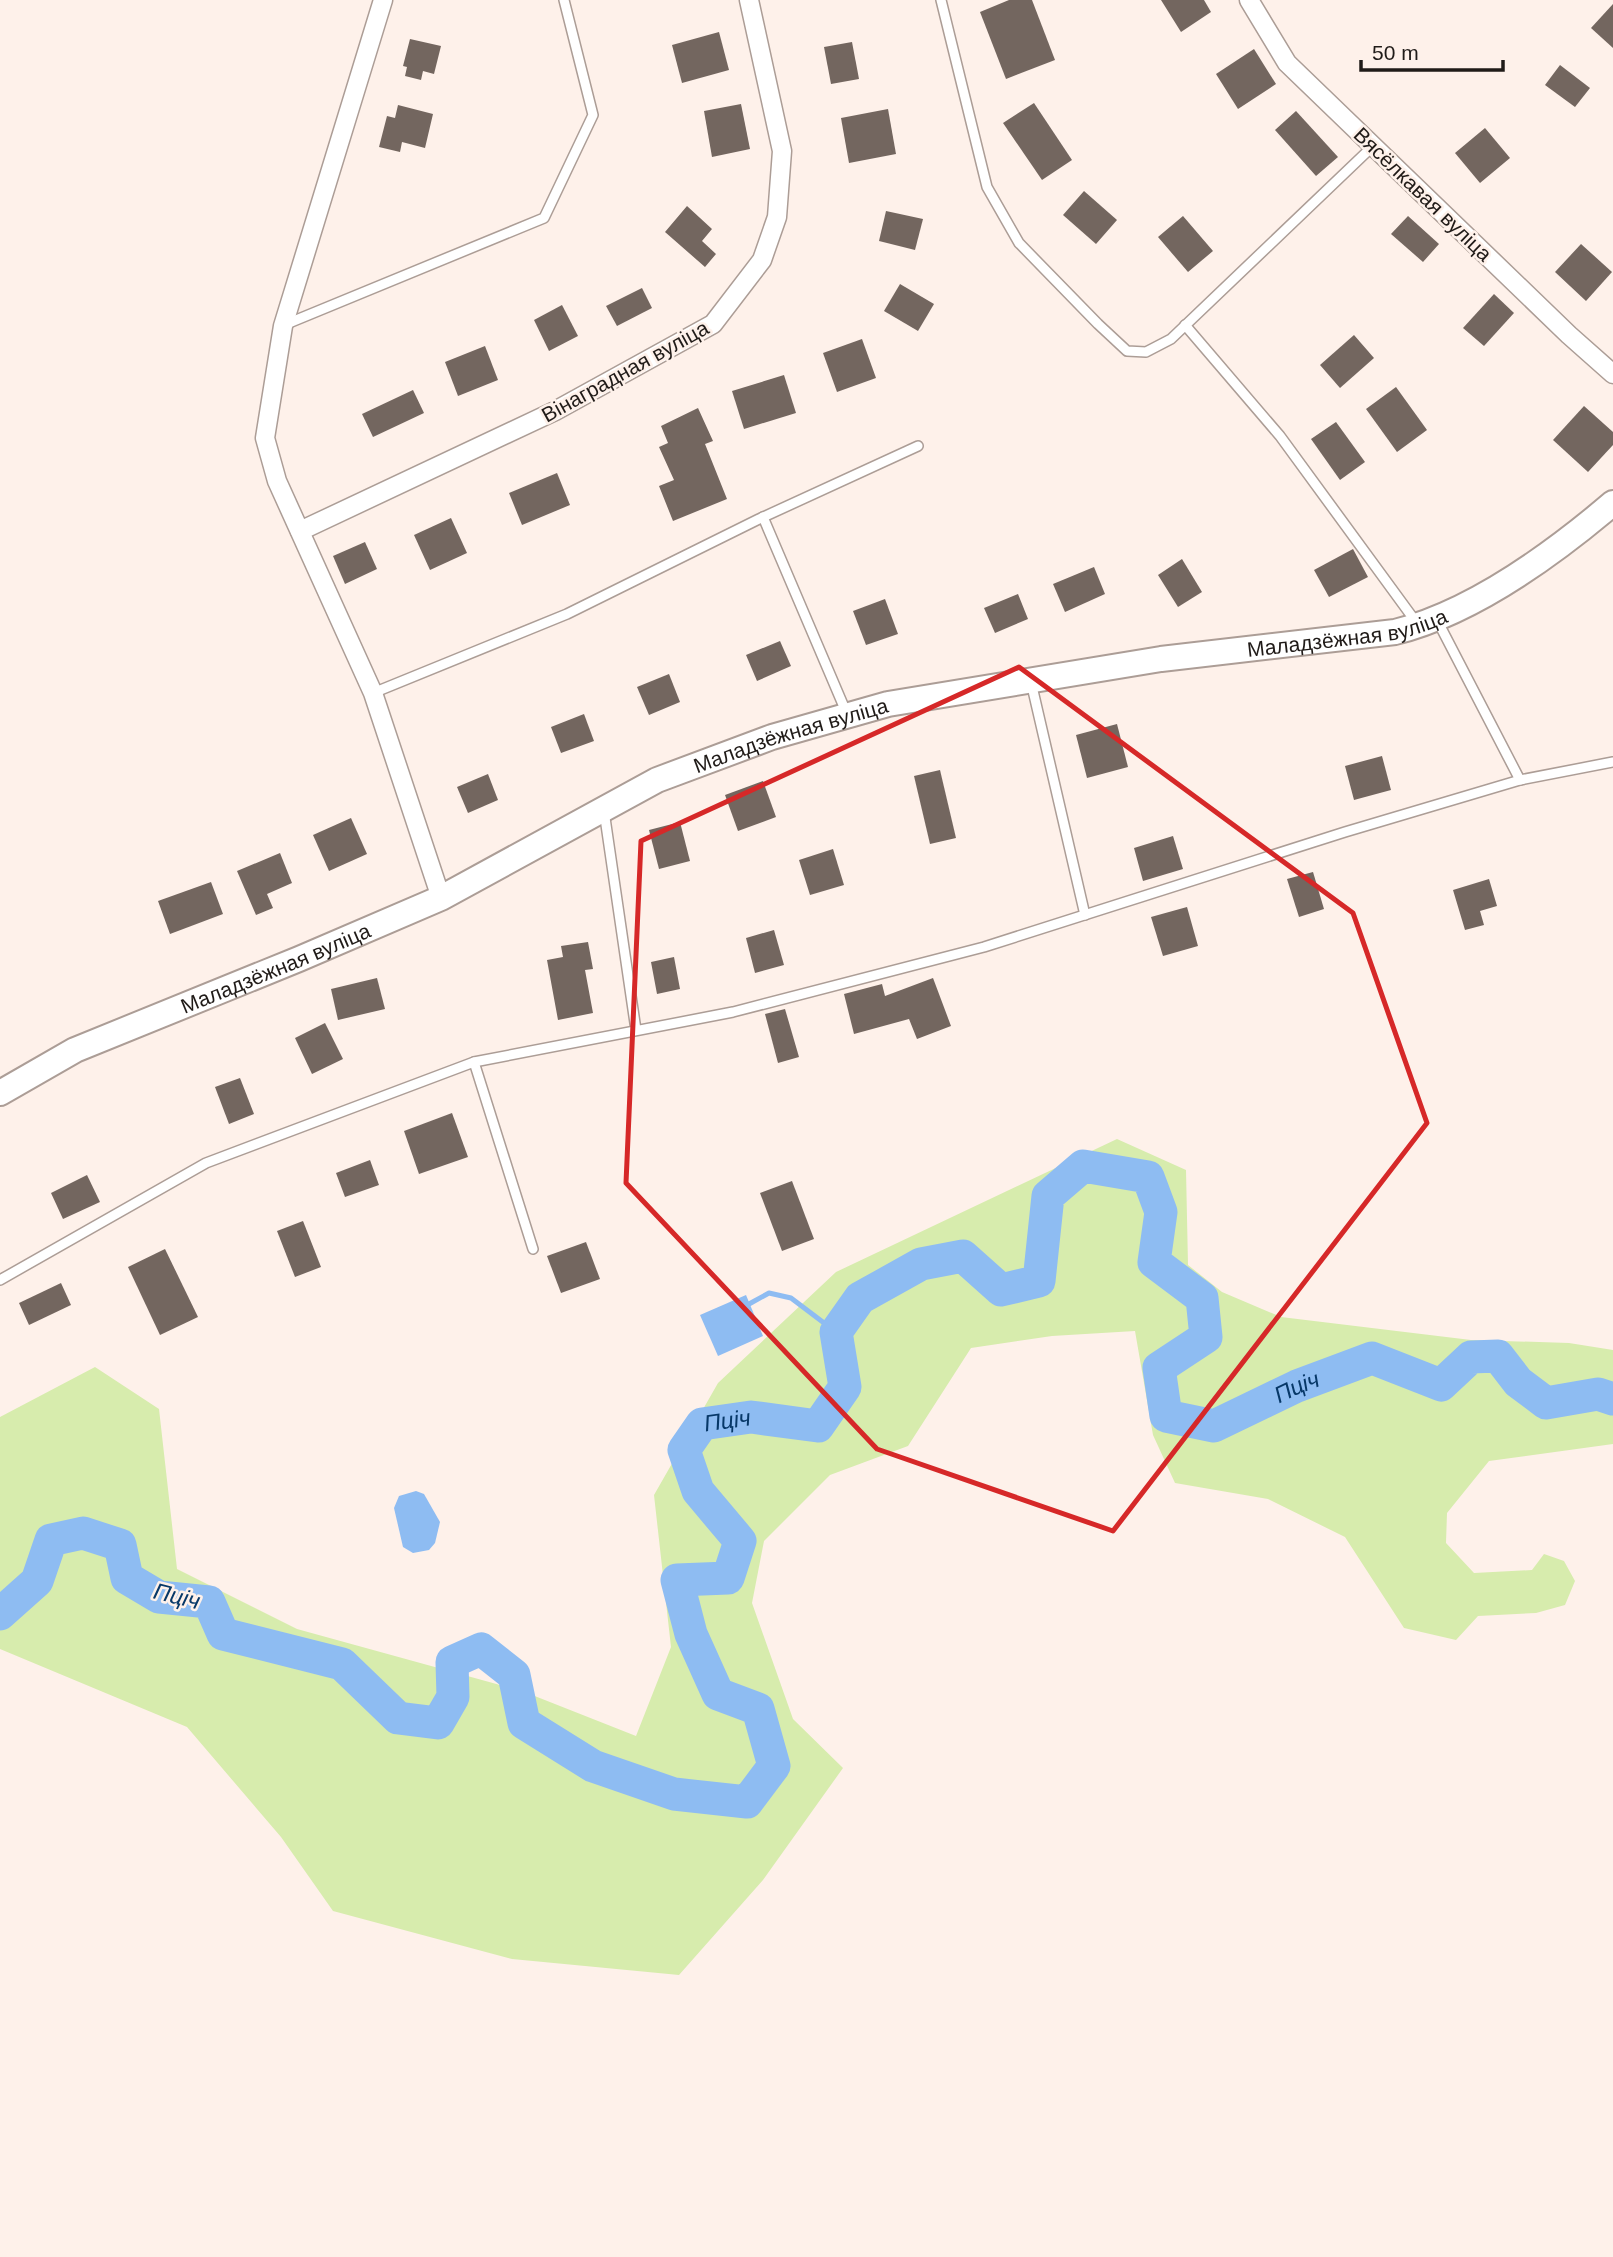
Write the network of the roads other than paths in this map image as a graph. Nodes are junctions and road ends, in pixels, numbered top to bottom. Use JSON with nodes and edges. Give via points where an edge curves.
{"nodes":[{"id":1,"x":383,"y":0,"type":"edge"},
{"id":2,"x":564,"y":0,"type":"edge"},
{"id":3,"x":748,"y":0,"type":"edge"},
{"id":4,"x":941,"y":0,"type":"edge"},
{"id":5,"x":1249,"y":0,"type":"edge"},
{"id":6,"x":1373,"y":146,"type":"junction"},
{"id":7,"x":1185,"y":325,"type":"junction"},
{"id":8,"x":283,"y":326,"type":"junction"},
{"id":9,"x":1613,"y":374,"type":"edge"},
{"id":10,"x":918,"y":446,"type":"dead end"},
{"id":11,"x":1613,"y":503,"type":"edge"},
{"id":12,"x":763,"y":517,"type":"junction"},
{"id":13,"x":300,"y":531,"type":"junction"},
{"id":14,"x":1428,"y":622,"type":"junction"},
{"id":15,"x":1030,"y":681,"type":"junction"},
{"id":16,"x":373,"y":693,"type":"junction"},
{"id":17,"x":848,"y":715,"type":"junction"},
{"id":18,"x":1613,"y":761,"type":"edge"},
{"id":19,"x":1520,"y":780,"type":"junction"},
{"id":20,"x":604,"y":809,"type":"junction"},
{"id":21,"x":441,"y":898,"type":"junction"},
{"id":22,"x":1084,"y":915,"type":"junction"},
{"id":23,"x":636,"y":1030,"type":"junction"},
{"id":24,"x":474,"y":1062,"type":"junction"},
{"id":25,"x":0,"y":1093,"type":"edge"},
{"id":26,"x":533,"y":1249,"type":"dead end"},
{"id":27,"x":0,"y":1280,"type":"edge"}],
"edges":[{"from":1,"to":8,"type":"street"},
{"from":2,"to":8,"type":"lane","via":[[593,115],[544,218]]},
{"from":3,"to":13,"type":"street","name":"Вінаградная вуліца","via":[[782,151],[777,217],[762,260],[713,324],[555,411]]},
{"from":4,"to":7,"type":"lane","via":[[987,187],[1019,243],[1127,351],[1146,352],[1171,340]]},
{"from":5,"to":6,"type":"street","name":"Вясёлкавая вуліца","via":[[1287,63]]},
{"from":6,"to":7,"type":"lane"},
{"from":6,"to":9,"type":"street","name":"Вясёлкавая вуліца"},
{"from":7,"to":14,"type":"lane"},
{"from":8,"to":13,"type":"street","via":[[265,438],[277,481]]},
{"from":10,"to":12,"type":"lane"},
{"from":11,"to":14,"type":"street","name":"Маладзёжная вуліца","via":[[1511,578]]},
{"from":12,"to":16,"type":"lane","via":[[567,614]]},
{"from":12,"to":17,"type":"lane"},
{"from":13,"to":16,"type":"street"},
{"from":14,"to":15,"type":"street","name":"Маладзёжная вуліца","via":[[1395,632],[1161,659]]},
{"from":14,"to":19,"type":"lane"},
{"from":15,"to":17,"type":"street","name":"Маладзёжная вуліца"},
{"from":15,"to":22,"type":"lane"},
{"from":16,"to":21,"type":"street"},
{"from":17,"to":20,"type":"street","name":"Маладзёжная вуліца","via":[[772,737],[657,780]]},
{"from":18,"to":19,"type":"lane"},
{"from":19,"to":22,"type":"lane"},
{"from":20,"to":21,"type":"street","name":"Маладзёжная вуліца"},
{"from":20,"to":23,"type":"lane"},
{"from":21,"to":25,"type":"street","name":"Маладзёжная вуліца","via":[[75,1050]]},
{"from":22,"to":23,"type":"lane","via":[[984,947],[746,1008]]},
{"from":23,"to":24,"type":"lane"},
{"from":24,"to":26,"type":"lane"},
{"from":24,"to":27,"type":"lane","via":[[206,1163]]}]}
